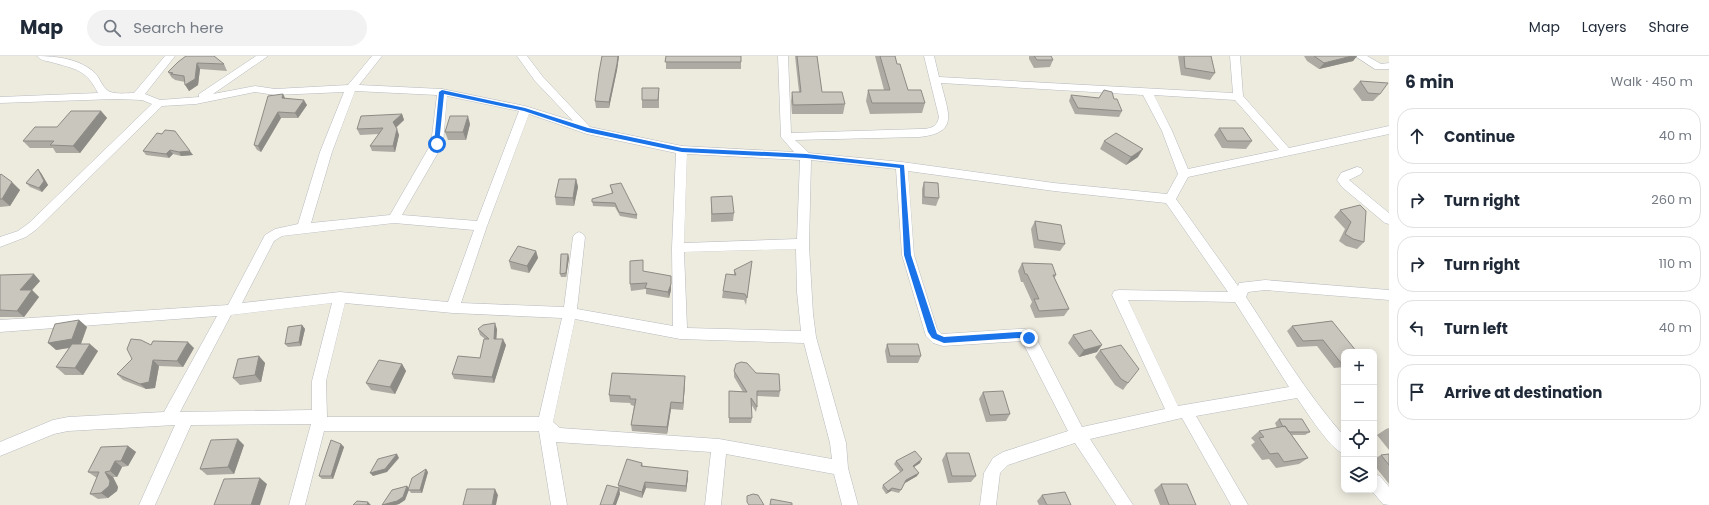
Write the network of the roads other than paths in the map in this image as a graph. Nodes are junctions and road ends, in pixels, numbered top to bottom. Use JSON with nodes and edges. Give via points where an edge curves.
{"nodes":[{"id":1,"x":42,"y":56,"type":"edge"},
{"id":2,"x":170,"y":56,"type":"edge"},
{"id":3,"x":263,"y":56,"type":"edge"},
{"id":4,"x":377,"y":56,"type":"edge"},
{"id":5,"x":522,"y":56,"type":"edge"},
{"id":6,"x":783,"y":56,"type":"edge"},
{"id":7,"x":929,"y":56,"type":"edge"},
{"id":8,"x":1235,"y":56,"type":"edge"},
{"id":9,"x":1360,"y":56,"type":"edge"},
{"id":10,"x":1389,"y":66,"type":"edge"},
{"id":11,"x":934,"y":80,"type":"junction"},
{"id":12,"x":351,"y":88,"type":"junction"},
{"id":13,"x":442,"y":92,"type":"junction"},
{"id":14,"x":1147,"y":93,"type":"junction"},
{"id":15,"x":115,"y":96,"type":"junction"},
{"id":16,"x":137,"y":97,"type":"junction"},
{"id":17,"x":1238,"y":97,"type":"junction"},
{"id":18,"x":0,"y":100,"type":"edge"},
{"id":19,"x":196,"y":101,"type":"junction"},
{"id":20,"x":159,"y":103,"type":"junction"},
{"id":21,"x":525,"y":109,"type":"junction"},
{"id":22,"x":587,"y":130,"type":"junction"},
{"id":23,"x":1389,"y":130,"type":"edge"},
{"id":24,"x":786,"y":137,"type":"junction"},
{"id":25,"x":682,"y":150,"type":"junction"},
{"id":26,"x":1286,"y":151,"type":"junction"},
{"id":27,"x":806,"y":156,"type":"junction"},
{"id":28,"x":902,"y":166,"type":"junction"},
{"id":29,"x":1358,"y":171,"type":"dead end"},
{"id":30,"x":1184,"y":174,"type":"junction"},
{"id":31,"x":1170,"y":199,"type":"junction"},
{"id":32,"x":394,"y":219,"type":"junction"},
{"id":33,"x":1389,"y":220,"type":"edge"},
{"id":34,"x":481,"y":226,"type":"junction"},
{"id":35,"x":303,"y":228,"type":"junction"},
{"id":36,"x":579,"y":237,"type":"dead end"},
{"id":37,"x":1,"y":242,"type":"edge"},
{"id":38,"x":801,"y":244,"type":"junction"},
{"id":39,"x":678,"y":248,"type":"junction"},
{"id":40,"x":1389,"y":295,"type":"edge"},
{"id":41,"x":340,"y":297,"type":"junction"},
{"id":42,"x":1239,"y":297,"type":"junction"},
{"id":43,"x":453,"y":308,"type":"junction"},
{"id":44,"x":230,"y":310,"type":"junction"},
{"id":45,"x":570,"y":312,"type":"junction"},
{"id":46,"x":0,"y":326,"type":"edge"},
{"id":47,"x":680,"y":333,"type":"junction"},
{"id":48,"x":809,"y":337,"type":"junction"},
{"id":49,"x":1300,"y":391,"type":"junction"},
{"id":50,"x":1180,"y":412,"type":"junction"},
{"id":51,"x":320,"y":417,"type":"junction"},
{"id":52,"x":169,"y":418,"type":"junction"},
{"id":53,"x":186,"y":418,"type":"junction"},
{"id":54,"x":545,"y":424,"type":"junction"},
{"id":55,"x":1078,"y":435,"type":"junction"},
{"id":56,"x":1341,"y":444,"type":"edge"},
{"id":57,"x":719,"y":446,"type":"junction"},
{"id":58,"x":0,"y":449,"type":"edge"},
{"id":59,"x":840,"y":468,"type":"junction"},
{"id":60,"x":1377,"y":485,"type":"edge"},
{"id":61,"x":1389,"y":499,"type":"edge"},
{"id":62,"x":148,"y":505,"type":"edge"},
{"id":63,"x":297,"y":505,"type":"edge"},
{"id":64,"x":559,"y":505,"type":"edge"},
{"id":65,"x":713,"y":505,"type":"edge"},
{"id":66,"x":850,"y":505,"type":"edge"},
{"id":67,"x":988,"y":505,"type":"edge"},
{"id":68,"x":1125,"y":505,"type":"edge"},
{"id":69,"x":1240,"y":505,"type":"edge"}],
"edges":[{"from":1,"to":15,"type":"street","via":[[78,65],[99,83],[102,92]]},
{"from":2,"to":16,"type":"street"},
{"from":3,"to":19,"type":"street"},
{"from":4,"to":12,"type":"street"},
{"from":5,"to":22,"type":"street","via":[[539,79]]},
{"from":6,"to":24,"type":"street"},
{"from":7,"to":11,"type":"street"},
{"from":8,"to":17,"type":"street"},
{"from":9,"to":10,"type":"street","via":[[1379,67]]},
{"from":11,"to":14,"type":"street"},
{"from":11,"to":24,"type":"street","via":[[944,117],[942,126],[937,130],[919,133]]},
{"from":12,"to":13,"type":"street"},
{"from":12,"to":19,"type":"street","via":[[275,92],[255,88]]},
{"from":12,"to":35,"type":"street","via":[[326,152]]},
{"from":13,"to":21,"type":"street"},
{"from":13,"to":32,"type":"street","via":[[437,144]]},
{"from":14,"to":17,"type":"street"},
{"from":14,"to":30,"type":"street","via":[[1167,131]]},
{"from":15,"to":16,"type":"street"},
{"from":15,"to":18,"type":"street"},
{"from":16,"to":20,"type":"street"},
{"from":17,"to":26,"type":"street"},
{"from":19,"to":20,"type":"street"},
{"from":20,"to":37,"type":"street","via":[[30,228]]},
{"from":21,"to":22,"type":"street"},
{"from":21,"to":34,"type":"street"},
{"from":22,"to":25,"type":"street"},
{"from":23,"to":26,"type":"street"},
{"from":24,"to":27,"type":"street"},
{"from":25,"to":27,"type":"street"},
{"from":25,"to":39,"type":"street"},
{"from":26,"to":30,"type":"street"},
{"from":27,"to":28,"type":"street"},
{"from":27,"to":38,"type":"street"},
{"from":28,"to":31,"type":"street","via":[[1054,187]]},
{"from":28,"to":55,"type":"street","via":[[908,255],[932,332],[938,339],[944,340],[1025,335],[1029,338]]},
{"from":29,"to":33,"type":"street","via":[[1345,176],[1343,180]]},
{"from":30,"to":31,"type":"street"},
{"from":31,"to":42,"type":"street"},
{"from":32,"to":34,"type":"street"},
{"from":32,"to":35,"type":"street"},
{"from":34,"to":43,"type":"street"},
{"from":35,"to":44,"type":"street","via":[[279,232],[270,238]]},
{"from":36,"to":45,"type":"street"},
{"from":38,"to":39,"type":"street"},
{"from":38,"to":48,"type":"street"},
{"from":39,"to":47,"type":"street"},
{"from":40,"to":42,"type":"street","via":[[1265,285],[1244,287]]},
{"from":41,"to":43,"type":"street"},
{"from":41,"to":44,"type":"street"},
{"from":41,"to":51,"type":"street","via":[[319,381]]},
{"from":42,"to":49,"type":"street"},
{"from":42,"to":50,"type":"street","via":[[1119,295]]},
{"from":43,"to":45,"type":"street"},
{"from":44,"to":46,"type":"street"},
{"from":44,"to":52,"type":"street"},
{"from":45,"to":47,"type":"street"},
{"from":45,"to":54,"type":"street"},
{"from":47,"to":48,"type":"street"},
{"from":48,"to":59,"type":"street","via":[[838,443]]},
{"from":49,"to":50,"type":"street"},
{"from":49,"to":56,"type":"street"},
{"from":50,"to":55,"type":"street"},
{"from":50,"to":69,"type":"street"},
{"from":51,"to":53,"type":"street"},
{"from":51,"to":54,"type":"street","via":[[320,424]]},
{"from":51,"to":63,"type":"street"},
{"from":52,"to":53,"type":"street"},
{"from":52,"to":58,"type":"street","via":[[68,424],[48,429]]},
{"from":53,"to":62,"type":"street"},
{"from":54,"to":57,"type":"street","via":[[556,435]]},
{"from":54,"to":64,"type":"street"},
{"from":55,"to":67,"type":"street","via":[[1003,459],[996,464],[992,472]]},
{"from":55,"to":68,"type":"street"},
{"from":57,"to":59,"type":"street"},
{"from":57,"to":65,"type":"street"},
{"from":59,"to":66,"type":"street"},
{"from":60,"to":61,"type":"street"}]}
